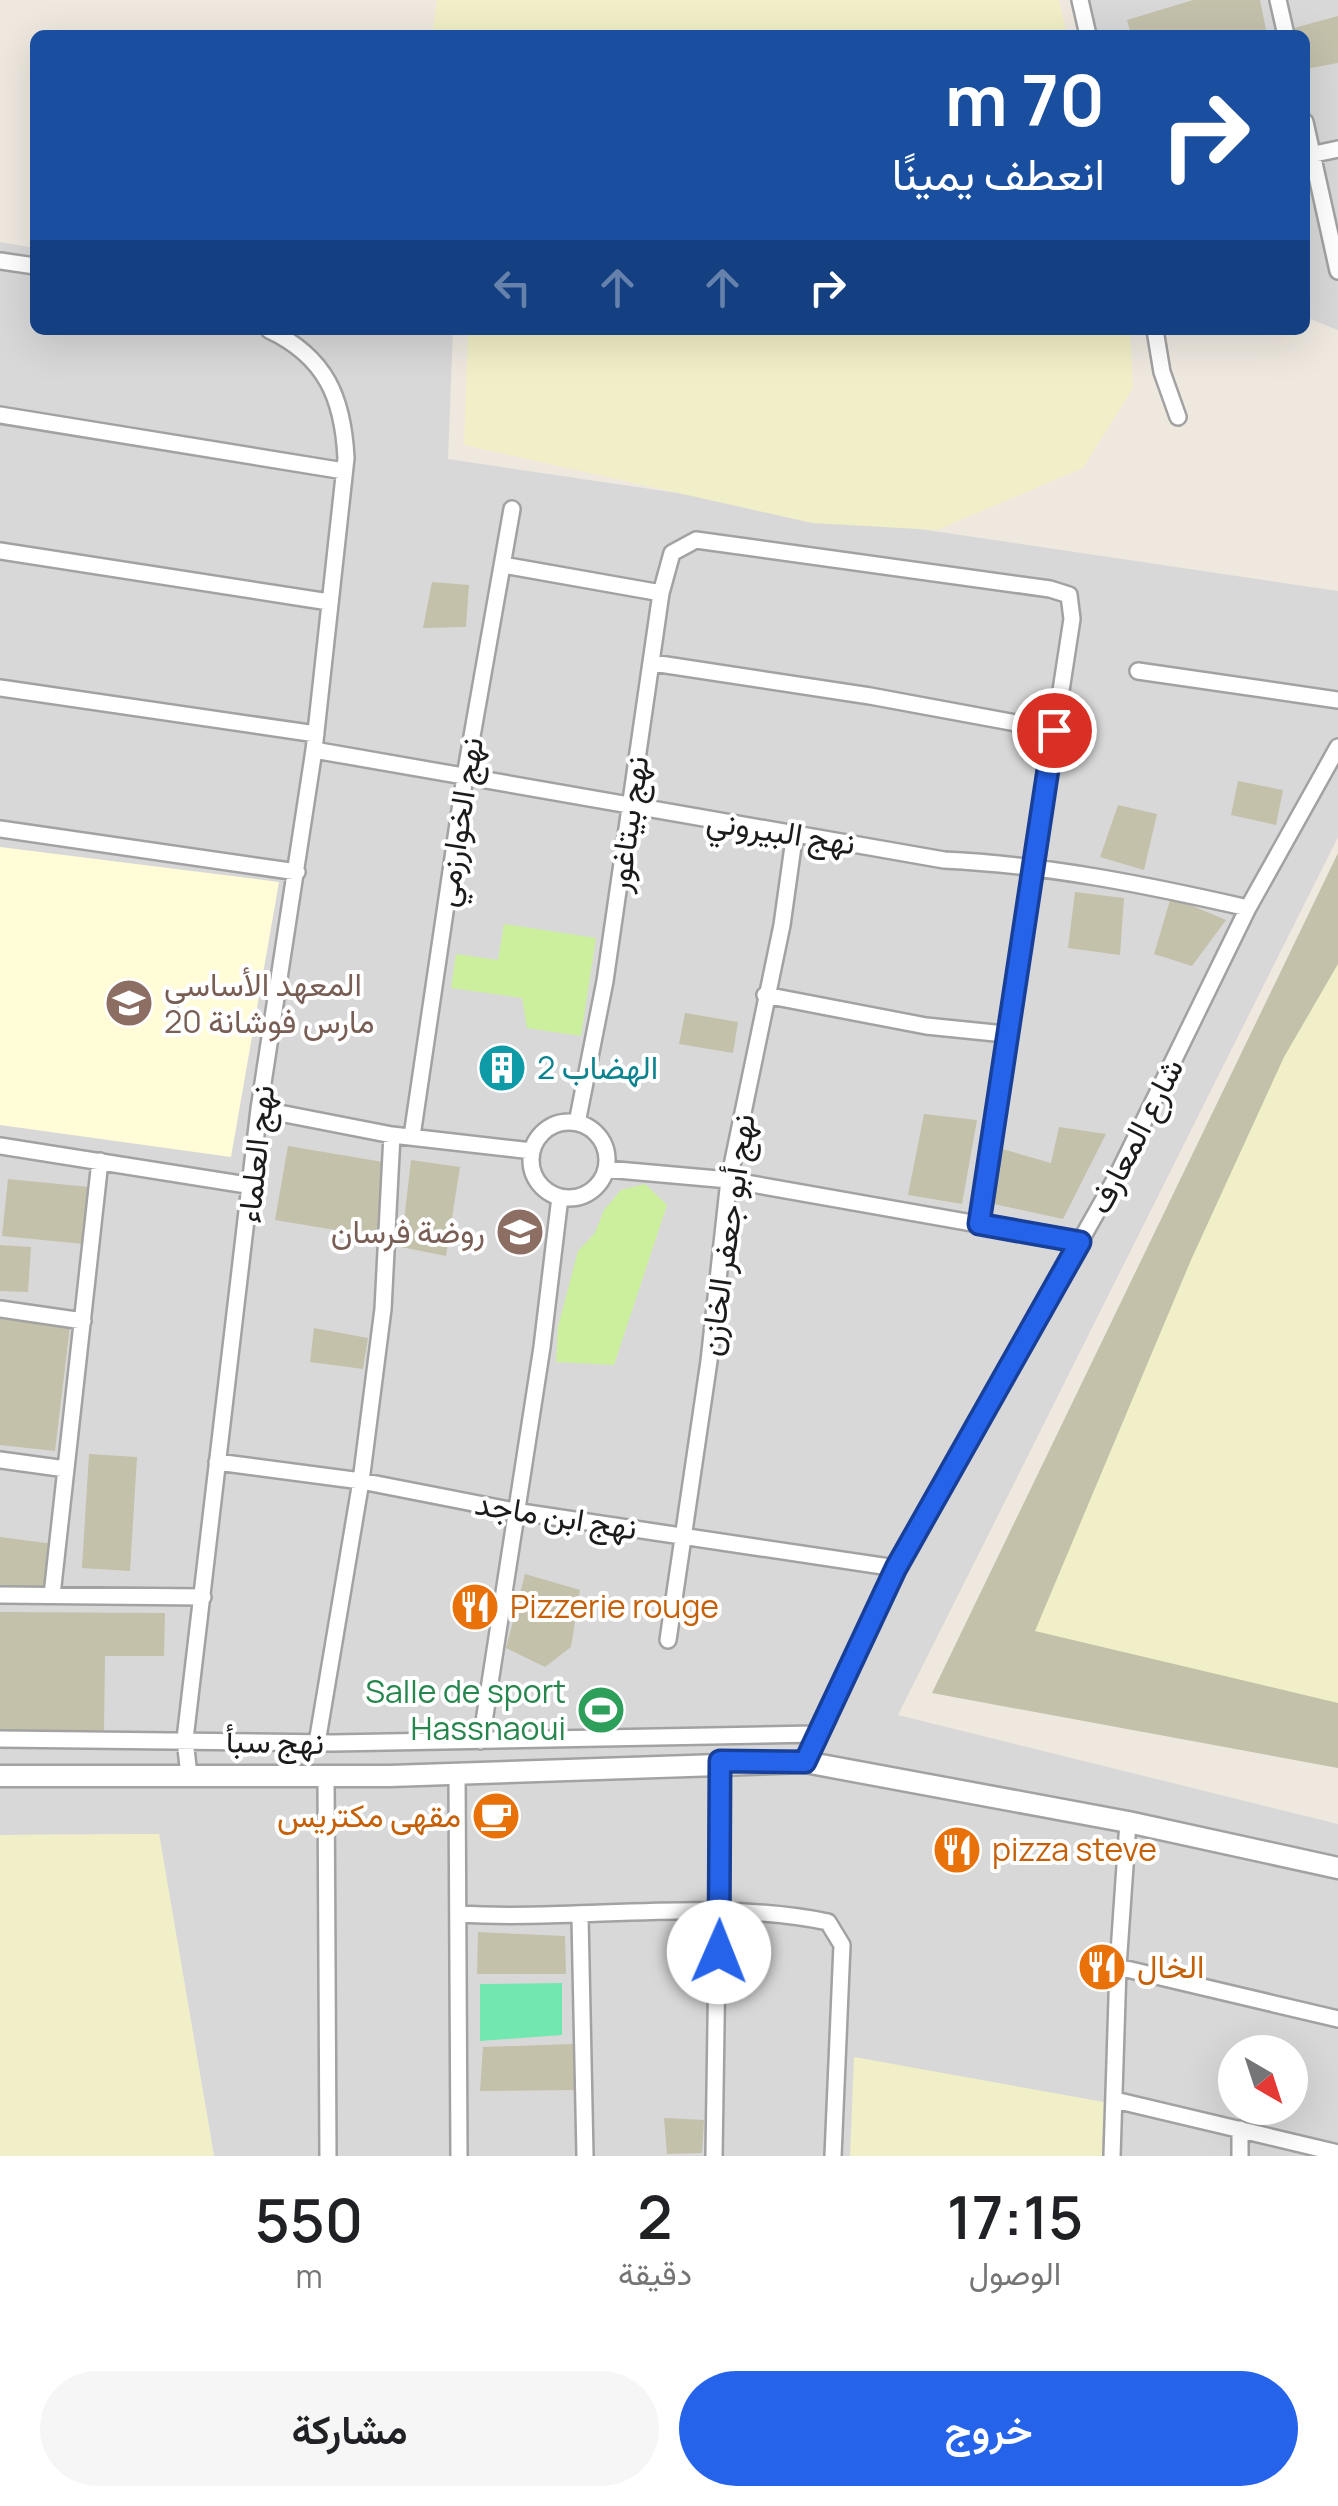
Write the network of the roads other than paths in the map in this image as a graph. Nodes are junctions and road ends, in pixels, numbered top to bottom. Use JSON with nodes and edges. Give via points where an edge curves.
{"nodes":[{"id":1,"x":1080,"y":0,"type":"edge"},
{"id":2,"x":1278,"y":0,"type":"edge"},
{"id":3,"x":1087,"y":30,"type":"edge"},
{"id":4,"x":1285,"y":30,"type":"edge"},
{"id":5,"x":1338,"y":149,"type":"edge"},
{"id":6,"x":1310,"y":156,"type":"edge"},
{"id":7,"x":1310,"y":160,"type":"edge"},
{"id":8,"x":0,"y":261,"type":"edge"},
{"id":9,"x":30,"y":265,"type":"edge"},
{"id":10,"x":1338,"y":271,"type":"edge"},
{"id":11,"x":278,"y":335,"type":"edge"},
{"id":12,"x":1156,"y":335,"type":"edge"},
{"id":13,"x":0,"y":415,"type":"edge"},
{"id":14,"x":1178,"y":417,"type":"dead end"},
{"id":15,"x":344,"y":471,"type":"junction"},
{"id":16,"x":512,"y":509,"type":"dead end"},
{"id":17,"x":0,"y":551,"type":"edge"},
{"id":18,"x":503,"y":566,"type":"junction"},
{"id":19,"x":660,"y":593,"type":"junction"},
{"id":20,"x":328,"y":602,"type":"junction"},
{"id":21,"x":653,"y":663,"type":"junction"},
{"id":22,"x":1138,"y":671,"type":"dead end"},
{"id":23,"x":0,"y":688,"type":"edge"},
{"id":24,"x":1338,"y":700,"type":"edge"},
{"id":25,"x":1054,"y":730,"type":"junction"},
{"id":26,"x":315,"y":742,"type":"junction"},
{"id":27,"x":1338,"y":746,"type":"edge"},
{"id":28,"x":465,"y":776,"type":"junction"},
{"id":29,"x":631,"y":805,"type":"junction"},
{"id":30,"x":0,"y":828,"type":"edge"},
{"id":31,"x":794,"y":832,"type":"junction"},
{"id":32,"x":1031,"y":864,"type":"junction"},
{"id":33,"x":298,"y":872,"type":"junction"},
{"id":34,"x":1248,"y":908,"type":"junction"},
{"id":35,"x":766,"y":995,"type":"junction"},
{"id":36,"x":1005,"y":1034,"type":"junction"},
{"id":37,"x":258,"y":1109,"type":"junction"},
{"id":38,"x":577,"y":1123,"type":"junction"},
{"id":39,"x":392,"y":1135,"type":"junction"},
{"id":40,"x":412,"y":1136,"type":"junction"},
{"id":41,"x":0,"y":1146,"type":"edge"},
{"id":42,"x":532,"y":1152,"type":"junction"},
{"id":43,"x":100,"y":1161,"type":"junction"},
{"id":44,"x":606,"y":1169,"type":"junction"},
{"id":45,"x":729,"y":1180,"type":"junction"},
{"id":46,"x":253,"y":1186,"type":"junction"},
{"id":47,"x":560,"y":1197,"type":"junction"},
{"id":48,"x":979,"y":1224,"type":"junction"},
{"id":49,"x":1080,"y":1242,"type":"junction"},
{"id":50,"x":0,"y":1310,"type":"edge"},
{"id":51,"x":84,"y":1321,"type":"junction"},
{"id":52,"x":0,"y":1460,"type":"edge"},
{"id":53,"x":217,"y":1462,"type":"junction"},
{"id":54,"x":66,"y":1469,"type":"junction"},
{"id":55,"x":361,"y":1481,"type":"junction"},
{"id":56,"x":514,"y":1511,"type":"junction"},
{"id":57,"x":682,"y":1536,"type":"junction"},
{"id":58,"x":896,"y":1568,"type":"junction"},
{"id":59,"x":0,"y":1595,"type":"edge"},
{"id":60,"x":52,"y":1595,"type":"junction"},
{"id":61,"x":203,"y":1597,"type":"junction"},
{"id":62,"x":668,"y":1640,"type":"dead end"},
{"id":63,"x":815,"y":1734,"type":"junction"},
{"id":64,"x":0,"y":1739,"type":"edge"},
{"id":65,"x":185,"y":1739,"type":"junction"},
{"id":66,"x":481,"y":1741,"type":"junction"},
{"id":67,"x":317,"y":1743,"type":"junction"},
{"id":68,"x":720,"y":1761,"type":"junction"},
{"id":69,"x":805,"y":1762,"type":"junction"},
{"id":70,"x":457,"y":1774,"type":"junction"},
{"id":71,"x":0,"y":1776,"type":"edge"},
{"id":72,"x":190,"y":1776,"type":"junction"},
{"id":73,"x":326,"y":1776,"type":"junction"},
{"id":74,"x":1128,"y":1822,"type":"junction"},
{"id":75,"x":1338,"y":1868,"type":"edge"},
{"id":76,"x":458,"y":1914,"type":"junction"},
{"id":77,"x":720,"y":1914,"type":"junction"},
{"id":78,"x":580,"y":1918,"type":"junction"},
{"id":79,"x":1118,"y":1967,"type":"junction"},
{"id":80,"x":1338,"y":2018,"type":"edge"},
{"id":81,"x":1115,"y":2100,"type":"junction"},
{"id":82,"x":1240,"y":2128,"type":"junction"},
{"id":83,"x":1338,"y":2153,"type":"edge"},
{"id":84,"x":328,"y":2156,"type":"edge"},
{"id":85,"x":459,"y":2156,"type":"edge"},
{"id":86,"x":585,"y":2156,"type":"edge"},
{"id":87,"x":714,"y":2156,"type":"edge"},
{"id":88,"x":832,"y":2156,"type":"edge"},
{"id":89,"x":1112,"y":2156,"type":"edge"},
{"id":90,"x":1240,"y":2156,"type":"edge"}],
"edges":[{"from":1,"to":3,"type":"street"},
{"from":2,"to":4,"type":"street"},
{"from":5,"to":6,"type":"street"},
{"from":7,"to":10,"type":"street"},
{"from":8,"to":9,"type":"street"},
{"from":11,"to":15,"type":"street","name":"نهج العلماء","via":[[322,368],[344,418]]},
{"from":12,"to":14,"type":"street"},
{"from":13,"to":15,"type":"street"},
{"from":15,"to":20,"type":"street","name":"نهج العلماء"},
{"from":16,"to":18,"type":"street","name":"نهج الخوارزمي"},
{"from":17,"to":20,"type":"street"},
{"from":18,"to":19,"type":"street"},
{"from":18,"to":28,"type":"street","name":"نهج الخوارزمي"},
{"from":19,"to":21,"type":"street","name":"نهج بيتاغور"},
{"from":19,"to":25,"type":"street","name":"نهج بيتاغور","via":[[672,552],[696,540],[1070,596]]},
{"from":20,"to":26,"type":"street","name":"نهج العلماء"},
{"from":21,"to":25,"type":"street"},
{"from":21,"to":29,"type":"street","name":"نهج بيتاغور"},
{"from":22,"to":24,"type":"street"},
{"from":23,"to":26,"type":"street","name":"نهج البيروني"},
{"from":25,"to":32,"type":"street"},
{"from":26,"to":28,"type":"street","name":"نهج البيروني"},
{"from":26,"to":33,"type":"street","name":"نهج العلماء"},
{"from":27,"to":34,"type":"street","name":"شارع المعارف"},
{"from":28,"to":29,"type":"street","name":"نهج البيروني"},
{"from":28,"to":40,"type":"street","name":"نهج الخوارزمي"},
{"from":29,"to":31,"type":"street","name":"نهج البيروني"},
{"from":29,"to":38,"type":"street","name":"نهج بيتاغور"},
{"from":30,"to":33,"type":"street"},
{"from":31,"to":32,"type":"street","name":"نهج البيروني","via":[[944,860]]},
{"from":31,"to":35,"type":"street","name":"نهج أبو جعفر الخازن"},
{"from":32,"to":34,"type":"street","name":"نهج البيروني"},
{"from":32,"to":36,"type":"street"},
{"from":33,"to":37,"type":"street","name":"نهج العلماء"},
{"from":34,"to":49,"type":"street","name":"شارع المعارف"},
{"from":35,"to":36,"type":"street"},
{"from":35,"to":45,"type":"street","name":"نهج أبو جعفر الخازن"},
{"from":36,"to":48,"type":"street"},
{"from":37,"to":39,"type":"street"},
{"from":37,"to":46,"type":"street","name":"نهج العلماء"},
{"from":38,"to":42,"type":"street","via":[[548,1128]]},
{"from":38,"to":44,"type":"street","via":[[601,1140]]},
{"from":39,"to":40,"type":"street"},
{"from":39,"to":55,"type":"street","via":[[384,1310]]},
{"from":40,"to":42,"type":"street"},
{"from":41,"to":43,"type":"street"},
{"from":42,"to":47,"type":"street","via":[[536,1180]]},
{"from":43,"to":46,"type":"street"},
{"from":43,"to":51,"type":"street"},
{"from":44,"to":45,"type":"street"},
{"from":44,"to":47,"type":"street","via":[[589,1192]]},
{"from":45,"to":48,"type":"street"},
{"from":45,"to":57,"type":"street","name":"نهج أبو جعفر الخازن"},
{"from":46,"to":53,"type":"street","name":"نهج العلماء"},
{"from":47,"to":56,"type":"street"},
{"from":48,"to":49,"type":"street"},
{"from":49,"to":58,"type":"street","name":"شارع المعارف"},
{"from":50,"to":51,"type":"street"},
{"from":51,"to":54,"type":"street"},
{"from":52,"to":54,"type":"street"},
{"from":53,"to":55,"type":"street","name":"نهج ابن ماجد"},
{"from":53,"to":61,"type":"street","name":"نهج العلماء"},
{"from":54,"to":60,"type":"street"},
{"from":55,"to":56,"type":"street","name":"نهج ابن ماجد"},
{"from":55,"to":67,"type":"street"},
{"from":56,"to":57,"type":"street","name":"نهج ابن ماجد"},
{"from":56,"to":66,"type":"street"},
{"from":57,"to":58,"type":"street","name":"نهج ابن ماجد"},
{"from":57,"to":62,"type":"street","name":"نهج أبو جعفر الخازن"},
{"from":58,"to":63,"type":"street","name":"شارع المعارف"},
{"from":59,"to":60,"type":"street"},
{"from":60,"to":61,"type":"street"},
{"from":61,"to":65,"type":"street","name":"نهج العلماء"},
{"from":63,"to":66,"type":"street","name":"نهج سبأ"},
{"from":63,"to":69,"type":"street"},
{"from":64,"to":65,"type":"street","name":"نهج سبأ"},
{"from":65,"to":67,"type":"street","name":"نهج سبأ"},
{"from":65,"to":72,"type":"street","name":"نهج العلماء"},
{"from":66,"to":67,"type":"street","name":"نهج سبأ"},
{"from":68,"to":69,"type":"street"},
{"from":68,"to":70,"type":"street"},
{"from":68,"to":77,"type":"street"},
{"from":69,"to":74,"type":"street"},
{"from":70,"to":73,"type":"street"},
{"from":70,"to":76,"type":"street"},
{"from":71,"to":72,"type":"street"},
{"from":72,"to":73,"type":"street"},
{"from":73,"to":84,"type":"street"},
{"from":74,"to":75,"type":"street"},
{"from":74,"to":79,"type":"street"},
{"from":76,"to":78,"type":"street"},
{"from":76,"to":85,"type":"street"},
{"from":77,"to":78,"type":"street"},
{"from":77,"to":87,"type":"street"},
{"from":77,"to":88,"type":"street","via":[[822,1920],[841,1936]]},
{"from":78,"to":86,"type":"street"},
{"from":79,"to":80,"type":"street"},
{"from":79,"to":81,"type":"street"},
{"from":81,"to":82,"type":"street"},
{"from":81,"to":89,"type":"street"},
{"from":82,"to":83,"type":"street"},
{"from":82,"to":90,"type":"street"}]}
